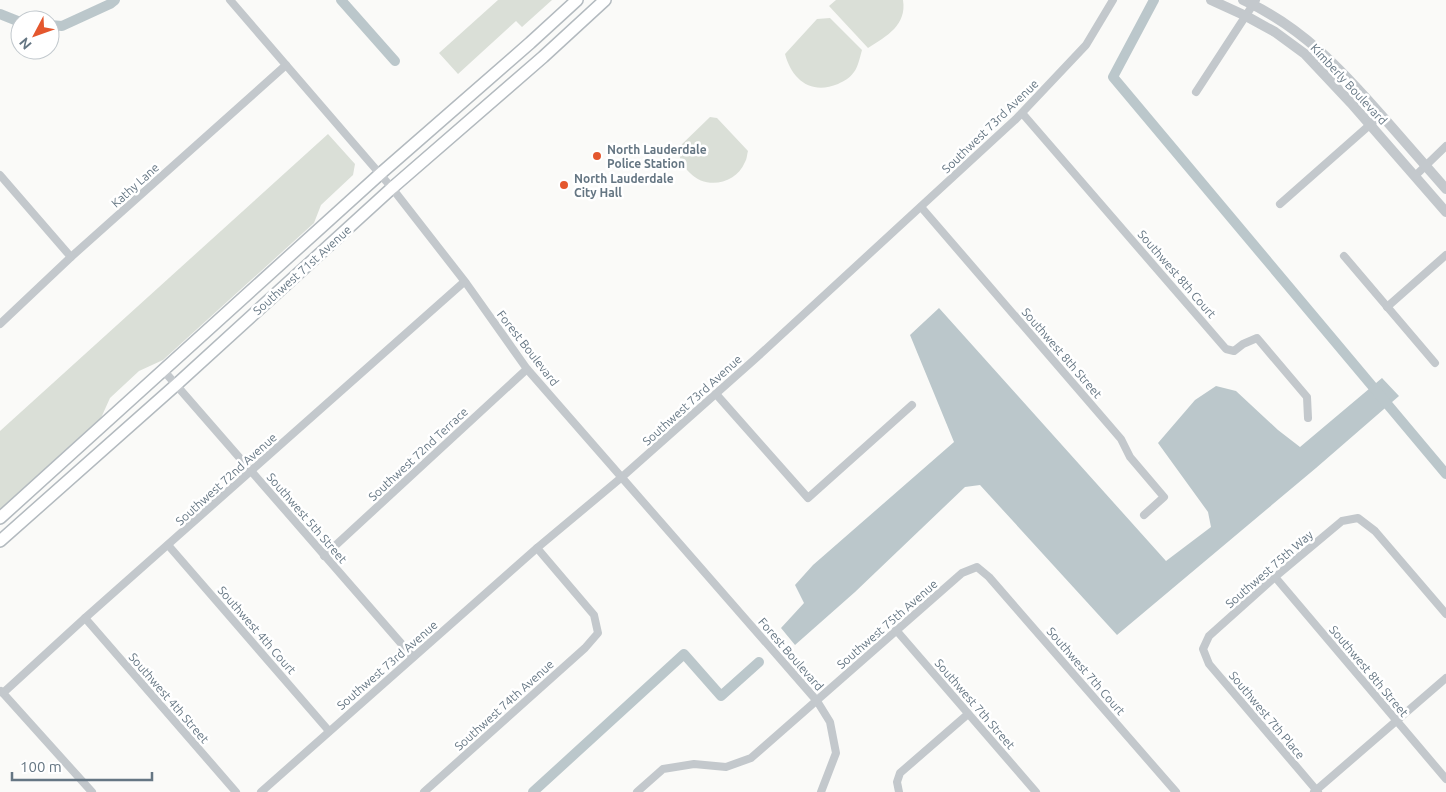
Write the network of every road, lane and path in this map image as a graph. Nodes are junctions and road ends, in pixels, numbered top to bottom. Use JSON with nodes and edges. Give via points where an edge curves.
{"nodes":[{"id":1,"x":230,"y":0,"type":"edge"},
{"id":2,"x":577,"y":0,"type":"edge"},
{"id":3,"x":605,"y":0,"type":"edge"},
{"id":4,"x":1113,"y":0,"type":"edge"},
{"id":5,"x":1211,"y":0,"type":"edge"},
{"id":6,"x":1243,"y":0,"type":"edge"},
{"id":7,"x":1255,"y":2,"type":"edge"},
{"id":8,"x":1246,"y":16,"type":"junction"},
{"id":9,"x":286,"y":65,"type":"junction"},
{"id":10,"x":1196,"y":92,"type":"dead end"},
{"id":11,"x":1022,"y":113,"type":"junction"},
{"id":12,"x":1381,"y":115,"type":"junction"},
{"id":13,"x":1370,"y":125,"type":"junction"},
{"id":14,"x":1446,"y":146,"type":"edge"},
{"id":15,"x":1426,"y":166,"type":"junction"},
{"id":16,"x":380,"y":174,"type":"junction"},
{"id":17,"x":0,"y":175,"type":"edge"},
{"id":18,"x":1415,"y":176,"type":"junction"},
{"id":19,"x":392,"y":188,"type":"junction"},
{"id":20,"x":1446,"y":189,"type":"edge"},
{"id":21,"x":1280,"y":204,"type":"dead end"},
{"id":22,"x":921,"y":207,"type":"junction"},
{"id":23,"x":1446,"y":212,"type":"edge"},
{"id":24,"x":1446,"y":255,"type":"edge"},
{"id":25,"x":1344,"y":256,"type":"dead end"},
{"id":26,"x":71,"y":257,"type":"junction"},
{"id":27,"x":464,"y":282,"type":"junction"},
{"id":28,"x":1388,"y":307,"type":"junction"},
{"id":29,"x":0,"y":324,"type":"edge"},
{"id":30,"x":1435,"y":363,"type":"dead end"},
{"id":31,"x":527,"y":369,"type":"junction"},
{"id":32,"x":164,"y":370,"type":"junction"},
{"id":33,"x":177,"y":384,"type":"junction"},
{"id":34,"x":716,"y":394,"type":"junction"},
{"id":35,"x":912,"y":405,"type":"dead end"},
{"id":36,"x":1308,"y":418,"type":"dead end"},
{"id":37,"x":251,"y":471,"type":"junction"},
{"id":38,"x":622,"y":478,"type":"junction"},
{"id":39,"x":1144,"y":515,"type":"dead end"},
{"id":40,"x":0,"y":518,"type":"edge"},
{"id":41,"x":0,"y":541,"type":"edge"},
{"id":42,"x":168,"y":545,"type":"junction"},
{"id":43,"x":537,"y":548,"type":"junction"},
{"id":44,"x":324,"y":556,"type":"junction"},
{"id":45,"x":977,"y":567,"type":"joint"},
{"id":46,"x":1275,"y":577,"type":"junction"},
{"id":47,"x":1446,"y":614,"type":"edge"},
{"id":48,"x":85,"y":618,"type":"junction"},
{"id":49,"x":896,"y":630,"type":"junction"},
{"id":50,"x":1203,"y":649,"type":"joint"},
{"id":51,"x":413,"y":657,"type":"junction"},
{"id":52,"x":1446,"y":678,"type":"edge"},
{"id":53,"x":2,"y":692,"type":"edge"},
{"id":54,"x":817,"y":701,"type":"junction"},
{"id":55,"x":968,"y":714,"type":"junction"},
{"id":56,"x":1397,"y":720,"type":"junction"},
{"id":57,"x":329,"y":731,"type":"junction"},
{"id":58,"x":1446,"y":779,"type":"edge"},
{"id":59,"x":1316,"y":791,"type":"edge"},
{"id":60,"x":92,"y":792,"type":"edge"},
{"id":61,"x":236,"y":792,"type":"edge"},
{"id":62,"x":261,"y":792,"type":"edge"},
{"id":63,"x":424,"y":792,"type":"edge"},
{"id":64,"x":637,"y":792,"type":"edge"},
{"id":65,"x":822,"y":792,"type":"edge"},
{"id":66,"x":899,"y":792,"type":"edge"},
{"id":67,"x":1036,"y":792,"type":"edge"},
{"id":68,"x":1176,"y":792,"type":"edge"}],
"edges":[{"from":1,"to":9,"type":"street","name":"Forest Boulevard"},
{"from":2,"to":16,"type":"main road","name":"Southwest 71st Avenue"},
{"from":3,"to":19,"type":"main road","name":"Southwest 71st Avenue"},
{"from":4,"to":11,"type":"street","name":"Southwest 73rd Avenue","via":[[1086,45]]},
{"from":5,"to":8,"type":"street","name":"Kimberly Boulevard"},
{"from":6,"to":7,"type":"street","name":"Kimberly Boulevard"},
{"from":7,"to":8,"type":"street"},
{"from":7,"to":12,"type":"street","name":"Kimberly Boulevard","via":[[1318,48]]},
{"from":8,"to":10,"type":"street"},
{"from":8,"to":13,"type":"street","name":"Kimberly Boulevard","via":[[1305,54]]},
{"from":9,"to":16,"type":"street","name":"Forest Boulevard"},
{"from":9,"to":26,"type":"street","name":"Kathy Lane"},
{"from":11,"to":22,"type":"street","name":"Southwest 73rd Avenue"},
{"from":11,"to":36,"type":"street","name":"Southwest 8th Court","via":[[1226,348],[1234,351],[1257,338],[1307,396]]},
{"from":12,"to":13,"type":"street"},
{"from":12,"to":15,"type":"street","name":"Kimberly Boulevard"},
{"from":13,"to":18,"type":"street","name":"Kimberly Boulevard"},
{"from":13,"to":21,"type":"street"},
{"from":14,"to":15,"type":"street"},
{"from":15,"to":18,"type":"street"},
{"from":15,"to":20,"type":"street","name":"Kimberly Boulevard"},
{"from":16,"to":19,"type":"street","name":"Forest Boulevard"},
{"from":16,"to":32,"type":"main road","name":"Southwest 71st Avenue"},
{"from":17,"to":26,"type":"street"},
{"from":18,"to":23,"type":"street","name":"Kimberly Boulevard"},
{"from":19,"to":27,"type":"street","name":"Forest Boulevard"},
{"from":19,"to":33,"type":"main road","name":"Southwest 71st Avenue"},
{"from":22,"to":34,"type":"street","name":"Southwest 73rd Avenue"},
{"from":22,"to":39,"type":"street","name":"Southwest 8th Street","via":[[1121,439],[1130,457],[1164,497]]},
{"from":24,"to":28,"type":"street"},
{"from":25,"to":28,"type":"street"},
{"from":26,"to":29,"type":"street","name":"Kathy Lane"},
{"from":27,"to":31,"type":"street","name":"Forest Boulevard"},
{"from":27,"to":37,"type":"street","name":"Southwest 72nd Avenue"},
{"from":28,"to":30,"type":"street"},
{"from":31,"to":38,"type":"street","name":"Forest Boulevard"},
{"from":31,"to":44,"type":"street","name":"Southwest 72nd Terrace"},
{"from":32,"to":33,"type":"street","name":"Southwest 5th Street"},
{"from":32,"to":40,"type":"main road","name":"Southwest 71st Avenue"},
{"from":33,"to":37,"type":"street","name":"Southwest 5th Street"},
{"from":33,"to":41,"type":"main road","name":"Southwest 71st Avenue"},
{"from":34,"to":35,"type":"street","via":[[808,498]]},
{"from":34,"to":38,"type":"street","name":"Southwest 73rd Avenue"},
{"from":37,"to":42,"type":"street","name":"Southwest 72nd Avenue"},
{"from":37,"to":44,"type":"street","name":"Southwest 5th Street"},
{"from":38,"to":43,"type":"street","name":"Southwest 73rd Avenue"},
{"from":38,"to":54,"type":"street","name":"Forest Boulevard"},
{"from":42,"to":48,"type":"street","name":"Southwest 72nd Avenue"},
{"from":42,"to":57,"type":"street","name":"Southwest 4th Court"},
{"from":43,"to":51,"type":"street","name":"Southwest 73rd Avenue"},
{"from":43,"to":63,"type":"street","name":"Southwest 74th Avenue","via":[[594,616],[598,632],[585,648]]},
{"from":44,"to":51,"type":"street","name":"Southwest 5th Street"},
{"from":45,"to":49,"type":"street","name":"Southwest 75th Avenue","via":[[962,573]]},
{"from":45,"to":68,"type":"street","name":"Southwest 7th Court"},
{"from":46,"to":47,"type":"street","name":"Southwest 75th Way","via":[[1342,521],[1358,518],[1375,531]]},
{"from":46,"to":50,"type":"street","name":"Southwest 75th Way","via":[[1209,636]]},
{"from":46,"to":56,"type":"street","name":"Southwest 8th Street"},
{"from":48,"to":53,"type":"street","name":"Southwest 72nd Avenue"},
{"from":48,"to":61,"type":"street","name":"Southwest 4th Street"},
{"from":49,"to":54,"type":"street","name":"Southwest 75th Avenue"},
{"from":49,"to":55,"type":"street","name":"Southwest 7th Street"},
{"from":50,"to":59,"type":"street","name":"Southwest 7th Place","via":[[1209,664]]},
{"from":51,"to":57,"type":"street","name":"Southwest 73rd Avenue"},
{"from":52,"to":56,"type":"street"},
{"from":53,"to":60,"type":"street"},
{"from":54,"to":64,"type":"street","name":"Southwest 75th Avenue","via":[[751,758],[726,767],[694,764],[663,769]]},
{"from":54,"to":65,"type":"street","via":[[830,722],[836,753]]},
{"from":55,"to":66,"type":"street","via":[[900,773],[897,782]]},
{"from":55,"to":67,"type":"street","name":"Southwest 7th Street"},
{"from":56,"to":58,"type":"street","name":"Southwest 8th Street"},
{"from":56,"to":59,"type":"street"},
{"from":57,"to":62,"type":"street","name":"Southwest 73rd Avenue"}]}
